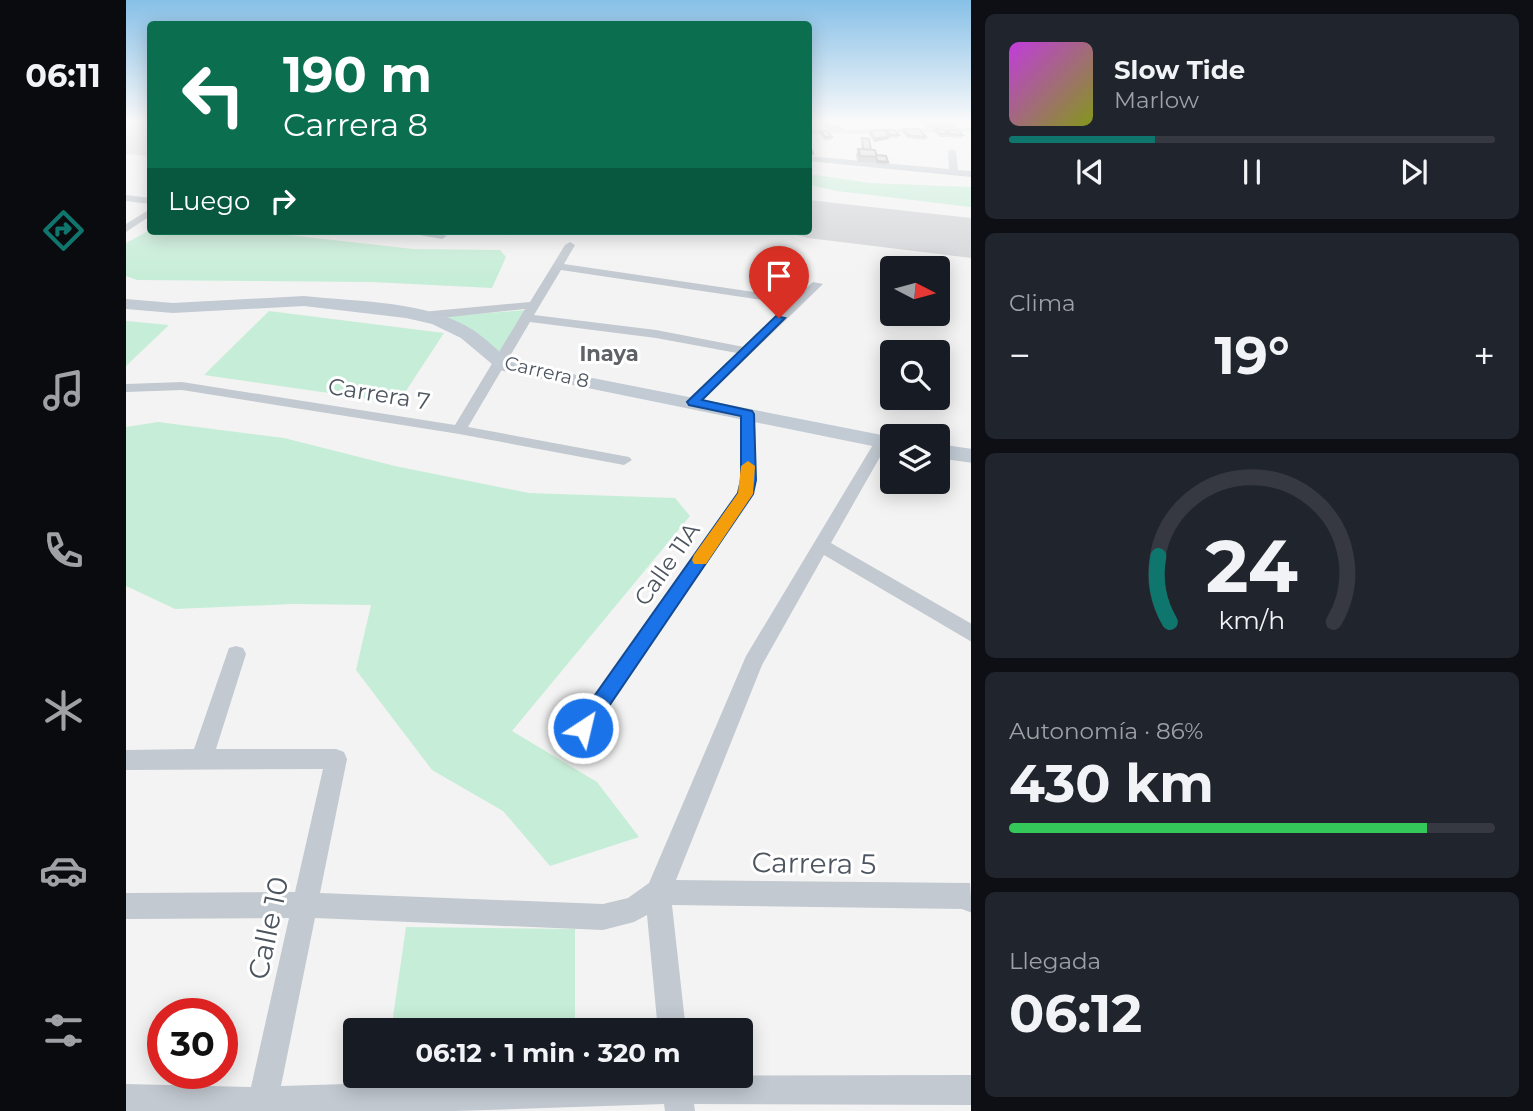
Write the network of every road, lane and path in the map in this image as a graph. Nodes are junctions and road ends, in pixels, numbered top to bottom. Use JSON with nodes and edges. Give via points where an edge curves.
{"nodes":[{"id":1,"x":954,"y":173,"type":"edge"},
{"id":2,"x":971,"y":174,"type":"edge"},
{"id":3,"x":126,"y":198,"type":"edge"},
{"id":4,"x":147,"y":201,"type":"edge"},
{"id":5,"x":147,"y":214,"type":"edge"},
{"id":6,"x":126,"y":229,"type":"edge"},
{"id":7,"x":434,"y":235,"type":"edge"},
{"id":8,"x":442,"y":236,"type":"dead end"},
{"id":9,"x":570,"y":245,"type":"dead end"},
{"id":10,"x":558,"y":266,"type":"junction"},
{"id":11,"x":817,"y":284,"type":"dead end"},
{"id":12,"x":797,"y":302,"type":"junction"},
{"id":13,"x":126,"y":304,"type":"edge"},
{"id":14,"x":535,"y":305,"type":"junction"},
{"id":15,"x":422,"y":316,"type":"junction"},
{"id":16,"x":528,"y":318,"type":"junction"},
{"id":17,"x":745,"y":351,"type":"junction"},
{"id":18,"x":500,"y":364,"type":"junction"},
{"id":19,"x":126,"y":388,"type":"edge"},
{"id":20,"x":693,"y":402,"type":"junction"},
{"id":21,"x":748,"y":414,"type":"junction"},
{"id":22,"x":459,"y":430,"type":"junction"},
{"id":23,"x":880,"y":442,"type":"edge"},
{"id":24,"x":950,"y":453,"type":"edge"},
{"id":25,"x":880,"y":455,"type":"edge"},
{"id":26,"x":971,"y":456,"type":"edge"},
{"id":27,"x":624,"y":460,"type":"dead end"},
{"id":28,"x":822,"y":546,"type":"junction"},
{"id":29,"x":971,"y":634,"type":"edge"},
{"id":30,"x":236,"y":654,"type":"dead end"},
{"id":31,"x":583,"y":728,"type":"dead end"},
{"id":32,"x":126,"y":760,"type":"edge"},
{"id":33,"x":201,"y":760,"type":"junction"},
{"id":34,"x":658,"y":892,"type":"junction"},
{"id":35,"x":970,"y":899,"type":"edge"},
{"id":36,"x":305,"y":905,"type":"junction"},
{"id":37,"x":126,"y":906,"type":"edge"},
{"id":38,"x":671,"y":1018,"type":"edge"},
{"id":39,"x":971,"y":1090,"type":"edge"},
{"id":40,"x":678,"y":1092,"type":"edge"},
{"id":41,"x":126,"y":1099,"type":"edge"},
{"id":42,"x":262,"y":1106,"type":"edge"}],
"edges":[{"from":1,"to":2,"type":"street"},
{"from":3,"to":4,"type":"street"},
{"from":5,"to":6,"type":"street"},
{"from":7,"to":8,"type":"street"},
{"from":9,"to":10,"type":"street"},
{"from":10,"to":12,"type":"street"},
{"from":10,"to":14,"type":"street"},
{"from":11,"to":12,"type":"street"},
{"from":12,"to":17,"type":"street"},
{"from":13,"to":15,"type":"street","name":"Carrera 8","via":[[173,308],[304,301]]},
{"from":14,"to":15,"type":"street"},
{"from":14,"to":16,"type":"street"},
{"from":15,"to":18,"type":"street","name":"Carrera 8","via":[[467,334]]},
{"from":16,"to":17,"type":"street"},
{"from":16,"to":18,"type":"street"},
{"from":17,"to":20,"type":"street"},
{"from":18,"to":20,"type":"street","name":"Carrera 8"},
{"from":18,"to":22,"type":"street"},
{"from":19,"to":22,"type":"street","name":"Carrera 7","via":[[182,386]]},
{"from":20,"to":21,"type":"street","name":"Carrera 8"},
{"from":21,"to":23,"type":"street","name":"Carrera 8"},
{"from":21,"to":31,"type":"street","name":"Calle 11A","via":[[746,494]]},
{"from":22,"to":27,"type":"street","name":"Carrera 7"},
{"from":24,"to":26,"type":"street"},
{"from":25,"to":28,"type":"street"},
{"from":28,"to":29,"type":"street"},
{"from":28,"to":34,"type":"street","via":[[753,662]]},
{"from":30,"to":33,"type":"street"},
{"from":32,"to":33,"type":"street"},
{"from":33,"to":36,"type":"street","name":"Calle 10","via":[[336,759]]},
{"from":34,"to":35,"type":"street","name":"Carrera 5"},
{"from":34,"to":36,"type":"street","via":[[634,909],[603,918]]},
{"from":34,"to":38,"type":"street"},
{"from":36,"to":37,"type":"street"},
{"from":36,"to":42,"type":"street","name":"Calle 10"},
{"from":39,"to":40,"type":"street"},
{"from":40,"to":42,"type":"street"},
{"from":41,"to":42,"type":"street"}]}
